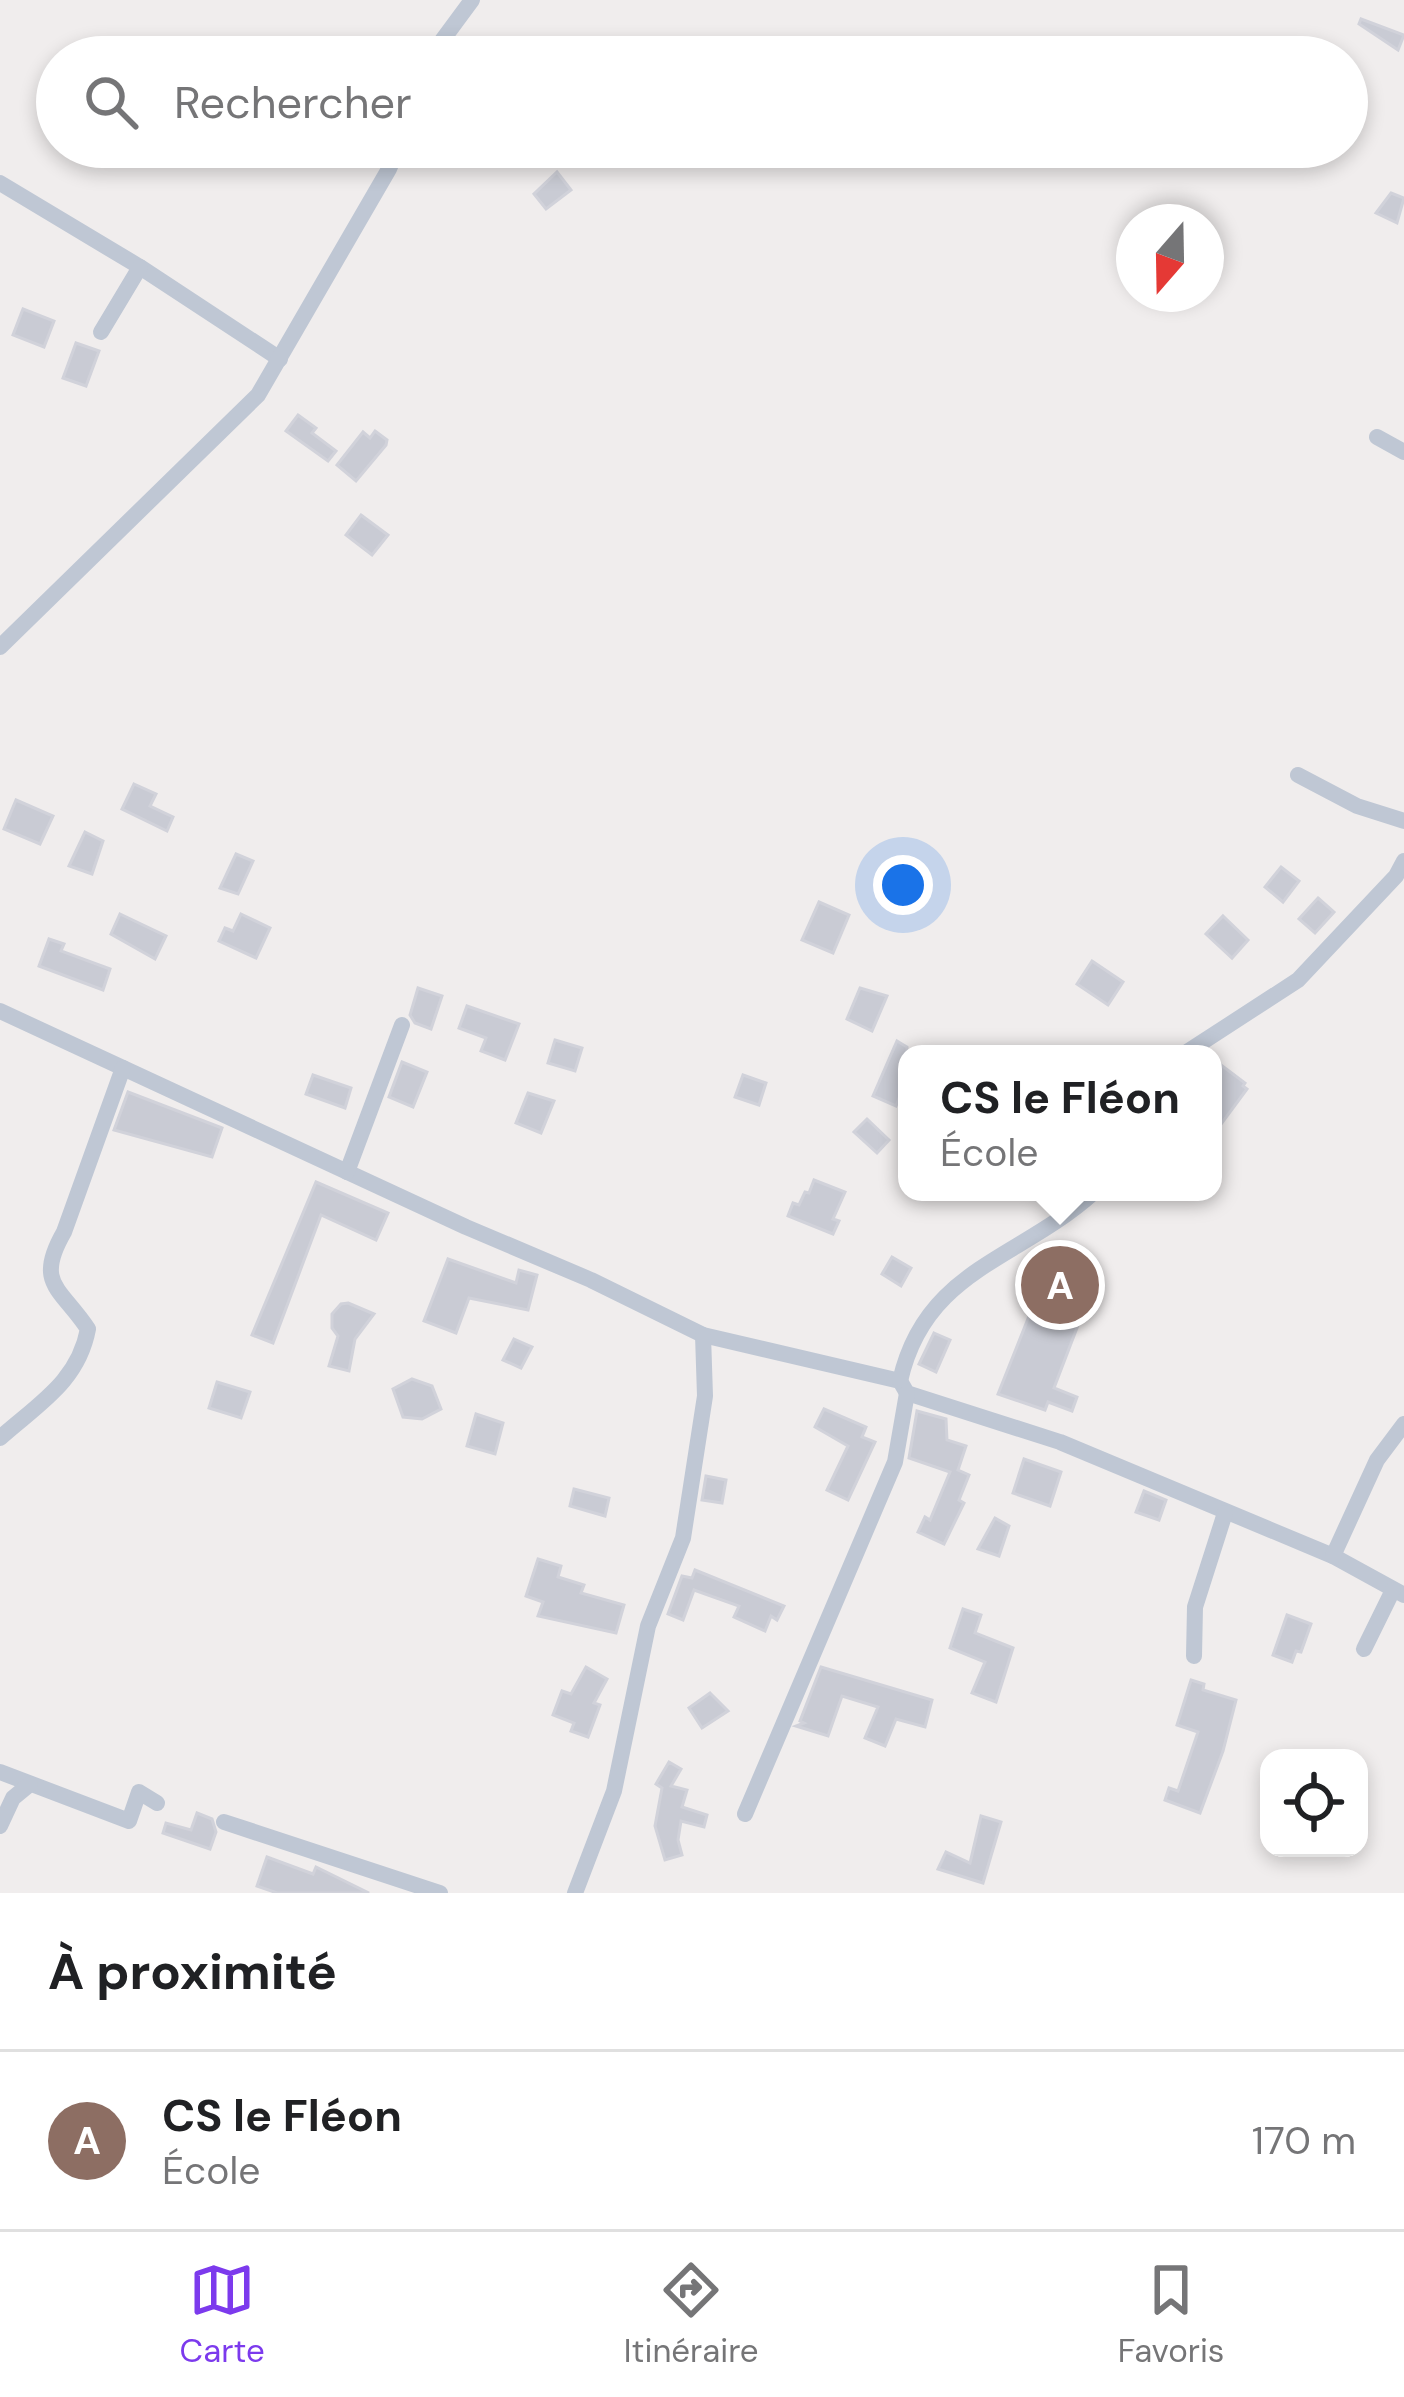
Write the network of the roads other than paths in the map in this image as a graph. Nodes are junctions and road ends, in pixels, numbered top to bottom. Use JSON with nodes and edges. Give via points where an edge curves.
{"nodes":[{"id":1,"x":472,"y":0,"type":"edge"},
{"id":2,"x":445,"y":36,"type":"edge"},
{"id":3,"x":386,"y":168,"type":"edge"},
{"id":4,"x":0,"y":183,"type":"edge"},
{"id":5,"x":140,"y":267,"type":"junction"},
{"id":6,"x":100,"y":332,"type":"dead end"},
{"id":7,"x":280,"y":359,"type":"junction"},
{"id":8,"x":1377,"y":437,"type":"dead end"},
{"id":9,"x":1404,"y":452,"type":"edge"},
{"id":10,"x":0,"y":647,"type":"edge"},
{"id":11,"x":1298,"y":776,"type":"dead end"},
{"id":12,"x":1404,"y":821,"type":"edge"},
{"id":13,"x":1404,"y":861,"type":"edge"},
{"id":14,"x":0,"y":1011,"type":"edge"},
{"id":15,"x":402,"y":1025,"type":"dead end"},
{"id":16,"x":1198,"y":1045,"type":"edge"},
{"id":17,"x":123,"y":1068,"type":"junction"},
{"id":18,"x":347,"y":1172,"type":"junction"},
{"id":19,"x":1084,"y":1201,"type":"edge"},
{"id":20,"x":703,"y":1335,"type":"junction"},
{"id":21,"x":904,"y":1387,"type":"junction"},
{"id":22,"x":1404,"y":1424,"type":"edge"},
{"id":23,"x":0,"y":1438,"type":"edge"},
{"id":24,"x":1225,"y":1514,"type":"junction"},
{"id":25,"x":1333,"y":1556,"type":"junction"},
{"id":26,"x":1399,"y":1593,"type":"edge"},
{"id":27,"x":1364,"y":1649,"type":"dead end"},
{"id":28,"x":1194,"y":1656,"type":"dead end"},
{"id":29,"x":0,"y":1772,"type":"edge"},
{"id":30,"x":30,"y":1784,"type":"junction"},
{"id":31,"x":157,"y":1803,"type":"dead end"},
{"id":32,"x":745,"y":1814,"type":"dead end"},
{"id":33,"x":224,"y":1822,"type":"dead end"},
{"id":34,"x":0,"y":1826,"type":"edge"},
{"id":35,"x":440,"y":1893,"type":"edge"},
{"id":36,"x":575,"y":1893,"type":"edge"}],
"edges":[{"from":1,"to":2,"type":"street"},
{"from":3,"to":7,"type":"street"},
{"from":4,"to":5,"type":"street"},
{"from":5,"to":6,"type":"street"},
{"from":5,"to":7,"type":"street"},
{"from":7,"to":10,"type":"street","via":[[258,395]]},
{"from":8,"to":9,"type":"street"},
{"from":11,"to":12,"type":"street"},
{"from":13,"to":16,"type":"street","via":[[1298,980]]},
{"from":14,"to":17,"type":"street"},
{"from":15,"to":18,"type":"street"},
{"from":17,"to":18,"type":"street"},
{"from":17,"to":23,"type":"street","via":[[51,1255],[57,1293],[88,1329],[83,1356]]},
{"from":18,"to":20,"type":"street"},
{"from":19,"to":21,"type":"street","via":[[939,1300],[906,1354]]},
{"from":20,"to":21,"type":"street"},
{"from":20,"to":36,"type":"street","via":[[705,1396],[683,1538],[648,1626],[614,1791]]},
{"from":21,"to":24,"type":"street","via":[[1060,1442]]},
{"from":21,"to":32,"type":"street","via":[[896,1462]]},
{"from":22,"to":25,"type":"street"},
{"from":24,"to":25,"type":"street"},
{"from":24,"to":28,"type":"street","via":[[1195,1607]]},
{"from":25,"to":26,"type":"street"},
{"from":26,"to":27,"type":"street"},
{"from":29,"to":30,"type":"street"},
{"from":30,"to":31,"type":"street","via":[[129,1821],[139,1792]]},
{"from":30,"to":34,"type":"street"},
{"from":33,"to":35,"type":"street"}]}
